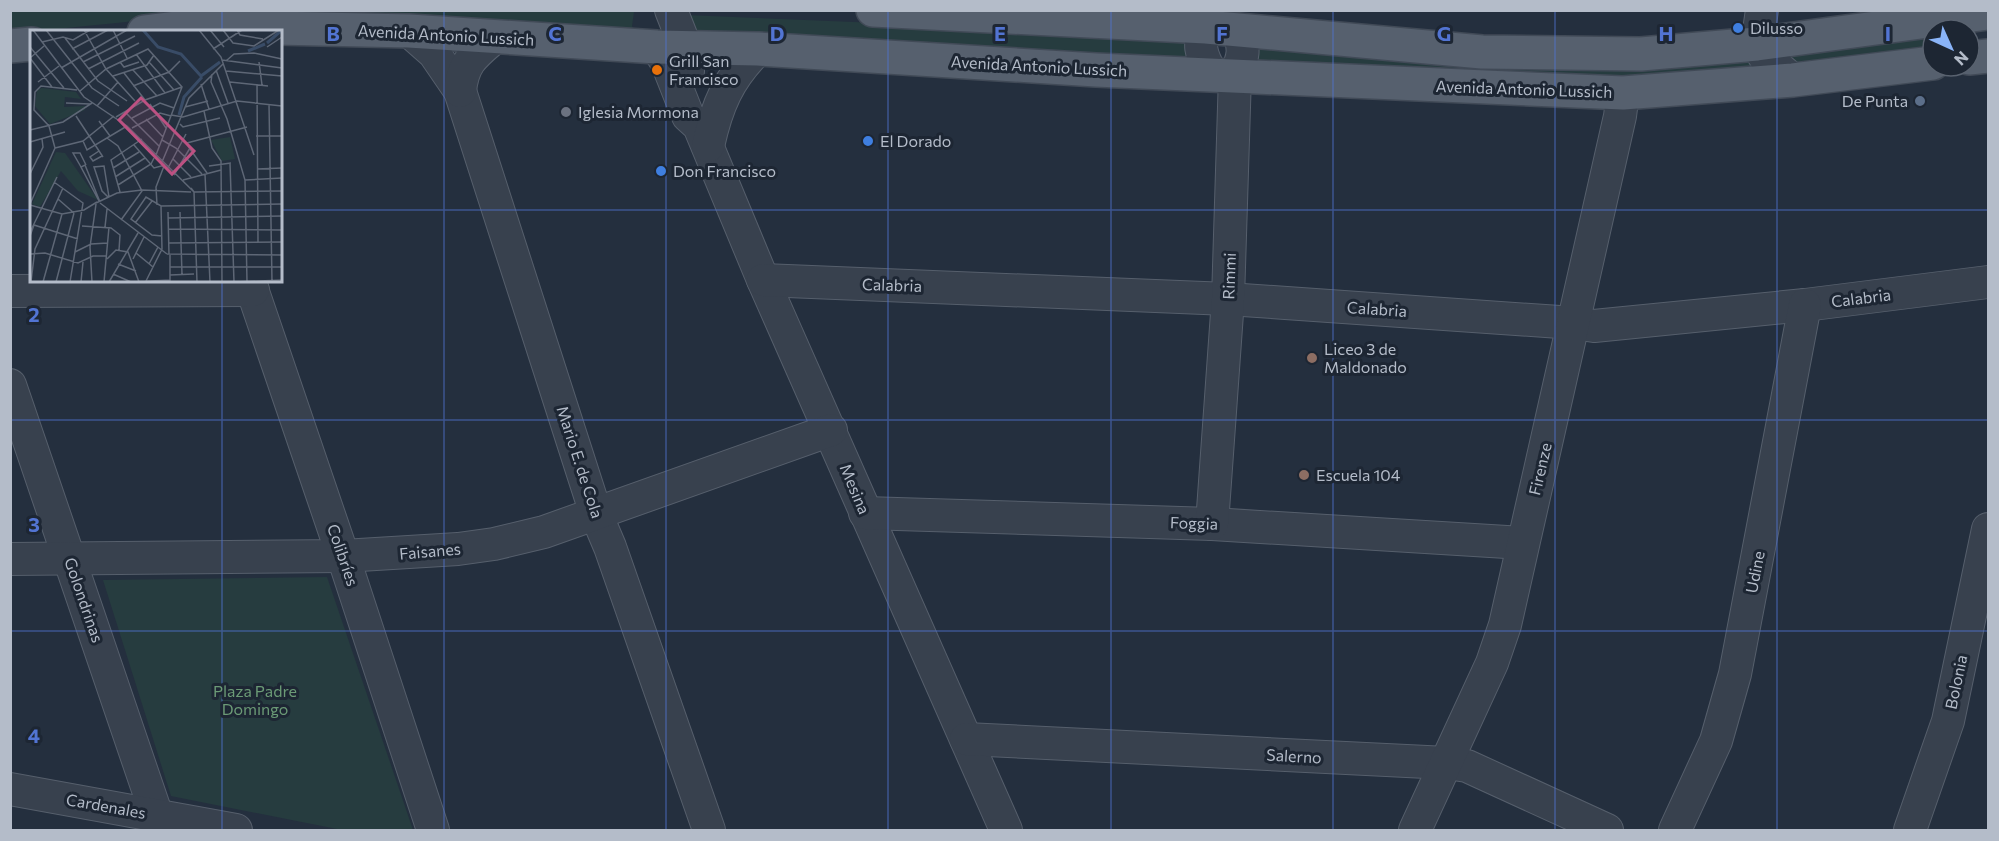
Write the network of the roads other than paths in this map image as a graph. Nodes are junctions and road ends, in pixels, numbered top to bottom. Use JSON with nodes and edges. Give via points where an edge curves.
{"nodes":[{"id":1,"x":671,"y":10,"type":"edge"},
{"id":2,"x":873,"y":10,"type":"edge"},
{"id":3,"x":1762,"y":10,"type":"edge"},
{"id":4,"x":1989,"y":13,"type":"edge"},
{"id":5,"x":288,"y":19,"type":"edge"},
{"id":6,"x":1218,"y":23,"type":"edge"},
{"id":7,"x":190,"y":29,"type":"edge"},
{"id":8,"x":175,"y":30,"type":"edge"},
{"id":9,"x":409,"y":31,"type":"junction"},
{"id":10,"x":495,"y":37,"type":"junction"},
{"id":11,"x":30,"y":44,"type":"edge"},
{"id":12,"x":1757,"y":44,"type":"junction"},
{"id":13,"x":10,"y":46,"type":"edge"},
{"id":14,"x":669,"y":48,"type":"junction"},
{"id":15,"x":758,"y":49,"type":"junction"},
{"id":16,"x":1921,"y":64,"type":"edge"},
{"id":17,"x":1224,"y":75,"type":"junction"},
{"id":18,"x":1793,"y":80,"type":"junction"},
{"id":19,"x":460,"y":91,"type":"junction"},
{"id":20,"x":1623,"y":93,"type":"junction"},
{"id":21,"x":703,"y":136,"type":"junction"},
{"id":22,"x":763,"y":280,"type":"junction"},
{"id":23,"x":1989,"y":282,"type":"edge"},
{"id":24,"x":251,"y":285,"type":"edge"},
{"id":25,"x":10,"y":291,"type":"edge"},
{"id":26,"x":1228,"y":299,"type":"junction"},
{"id":27,"x":1805,"y":304,"type":"junction"},
{"id":28,"x":1574,"y":323,"type":"junction"},
{"id":29,"x":10,"y":385,"type":"edge"},
{"id":30,"x":831,"y":430,"type":"junction"},
{"id":31,"x":865,"y":513,"type":"junction"},
{"id":32,"x":596,"y":514,"type":"junction"},
{"id":33,"x":1212,"y":524,"type":"junction"},
{"id":34,"x":1989,"y":529,"type":"edge"},
{"id":35,"x":1522,"y":543,"type":"junction"},
{"id":36,"x":344,"y":556,"type":"junction"},
{"id":37,"x":70,"y":558,"type":"junction"},
{"id":38,"x":10,"y":559,"type":"edge"},
{"id":39,"x":966,"y":740,"type":"junction"},
{"id":40,"x":1447,"y":763,"type":"junction"},
{"id":41,"x":10,"y":789,"type":"edge"},
{"id":42,"x":157,"y":816,"type":"junction"},
{"id":43,"x":236,"y":831,"type":"edge"},
{"id":44,"x":433,"y":831,"type":"edge"},
{"id":45,"x":710,"y":831,"type":"edge"},
{"id":46,"x":1006,"y":831,"type":"edge"},
{"id":47,"x":1415,"y":831,"type":"edge"},
{"id":48,"x":1607,"y":831,"type":"edge"},
{"id":49,"x":1675,"y":831,"type":"edge"},
{"id":50,"x":1910,"y":831,"type":"edge"}],
"edges":[{"from":1,"to":14,"type":"street","name":"Mesina","via":[[682,38]]},
{"from":2,"to":6,"type":"main road"},
{"from":3,"to":12,"type":"street"},
{"from":4,"to":12,"type":"main road"},
{"from":5,"to":7,"type":"main road","name":"Avenida Antonio Lussich"},
{"from":5,"to":9,"type":"main road","name":"Avenida Antonio Lussich"},
{"from":6,"to":12,"type":"main road","via":[[1482,52],[1641,54]]},
{"from":6,"to":17,"type":"street","via":[[1200,40],[1201,55]]},
{"from":7,"to":8,"type":"main road","name":"Avenida Antonio Lussich"},
{"from":9,"to":10,"type":"main road","name":"Avenida Antonio Lussich"},
{"from":9,"to":19,"type":"street","name":"Mario E. de Cola","via":[[434,53]]},
{"from":10,"to":14,"type":"main road","name":"Avenida Antonio Lussich"},
{"from":10,"to":19,"type":"street","via":[[469,60],[462,72]]},
{"from":11,"to":13,"type":"main road"},
{"from":12,"to":18,"type":"street","via":[[1764,56]]},
{"from":14,"to":15,"type":"main road","name":"Avenida Antonio Lussich"},
{"from":14,"to":21,"type":"street","name":"Mesina","via":[[667,63],[688,116]]},
{"from":15,"to":17,"type":"main road","name":"Avenida Antonio Lussich"},
{"from":15,"to":21,"type":"street","via":[[724,92]]},
{"from":16,"to":18,"type":"main road","name":"Avenida Antonio Lussich"},
{"from":17,"to":20,"type":"main road","name":"Avenida Antonio Lussich"},
{"from":17,"to":26,"type":"street","name":"Rimmi"},
{"from":18,"to":20,"type":"main road","name":"Avenida Antonio Lussich"},
{"from":19,"to":32,"type":"street","name":"Mario E. de Cola"},
{"from":20,"to":28,"type":"street","name":"Firenze"},
{"from":21,"to":22,"type":"street","name":"Mesina"},
{"from":22,"to":26,"type":"street","name":"Calabria"},
{"from":22,"to":30,"type":"street","name":"Mesina"},
{"from":23,"to":27,"type":"street","name":"Calabria"},
{"from":24,"to":25,"type":"street"},
{"from":24,"to":36,"type":"street","name":"Colibríes"},
{"from":26,"to":28,"type":"street","name":"Calabria"},
{"from":26,"to":33,"type":"street","name":"Rimmi"},
{"from":27,"to":28,"type":"street","name":"Calabria","via":[[1594,327]]},
{"from":27,"to":49,"type":"street","name":"Udine","via":[[1735,674],[1716,741]]},
{"from":28,"to":35,"type":"street","name":"Firenze"},
{"from":29,"to":37,"type":"street","name":"Golondrinas"},
{"from":30,"to":31,"type":"street","name":"Mesina"},
{"from":30,"to":32,"type":"street","name":"Faisanes"},
{"from":31,"to":33,"type":"street","name":"Foggia"},
{"from":31,"to":39,"type":"street","name":"Mesina"},
{"from":32,"to":36,"type":"street","name":"Faisanes","via":[[494,544]]},
{"from":32,"to":45,"type":"street","name":"Mario E. de Cola"},
{"from":33,"to":35,"type":"street","name":"Foggia"},
{"from":34,"to":50,"type":"street","name":"Bolonia","via":[[1948,721]]},
{"from":35,"to":40,"type":"street","name":"Firenze","via":[[1505,625]]},
{"from":36,"to":37,"type":"street","name":"Faisanes"},
{"from":36,"to":44,"type":"street","name":"Colibríes"},
{"from":37,"to":38,"type":"street","name":"Faisanes"},
{"from":37,"to":42,"type":"street","name":"Golondrinas"},
{"from":39,"to":40,"type":"street","name":"Salerno"},
{"from":39,"to":46,"type":"street","name":"Mesina"},
{"from":40,"to":47,"type":"street","name":"Firenze"},
{"from":40,"to":48,"type":"street","name":"Salerno","via":[[1467,766]]},
{"from":41,"to":42,"type":"street","name":"Cardenales"},
{"from":42,"to":43,"type":"street","name":"Cardenales"}]}
